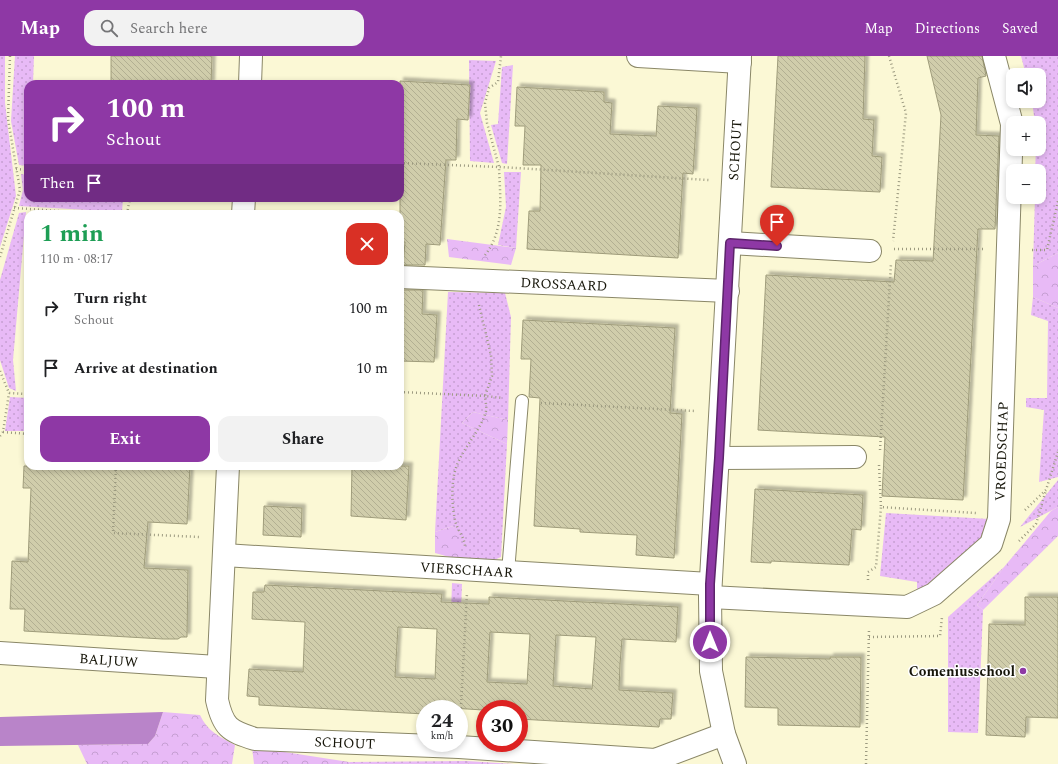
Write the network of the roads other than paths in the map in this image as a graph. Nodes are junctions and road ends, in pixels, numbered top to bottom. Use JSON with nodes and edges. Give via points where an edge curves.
{"nodes":[{"id":1,"x":251,"y":56,"type":"edge"},
{"id":2,"x":638,"y":56,"type":"edge"},
{"id":3,"x":994,"y":56,"type":"edge"},
{"id":4,"x":740,"y":59,"type":"edge"},
{"id":5,"x":250,"y":80,"type":"edge"},
{"id":6,"x":730,"y":243,"type":"junction"},
{"id":7,"x":870,"y":251,"type":"road end"},
{"id":8,"x":404,"y":277,"type":"edge"},
{"id":9,"x":728,"y":291,"type":"junction"},
{"id":10,"x":522,"y":401,"type":"road end"},
{"id":11,"x":855,"y":457,"type":"dead end"},
{"id":12,"x":719,"y":458,"type":"junction"},
{"id":13,"x":228,"y":470,"type":"edge"},
{"id":14,"x":224,"y":546,"type":"junction"},
{"id":15,"x":508,"y":572,"type":"junction"},
{"id":16,"x":710,"y":591,"type":"junction"},
{"id":17,"x":0,"y":653,"type":"edge"},
{"id":18,"x":217,"y":667,"type":"junction"},
{"id":19,"x":724,"y":734,"type":"junction"},
{"id":20,"x":735,"y":764,"type":"edge"}],
"edges":[{"from":1,"to":5,"type":"street"},
{"from":2,"to":4,"type":"street"},
{"from":3,"to":16,"type":"street","name":"VROEDSCHAP","via":[[1012,124],[999,516],[991,544],[934,594],[906,607],[869,606]]},
{"from":4,"to":6,"type":"street","name":"SCHOUT"},
{"from":6,"to":7,"type":"street"},
{"from":6,"to":9,"type":"street","name":"SCHOUT"},
{"from":8,"to":9,"type":"street","name":"DROSSAARD"},
{"from":9,"to":12,"type":"street","name":"SCHOUT"},
{"from":10,"to":15,"type":"lane"},
{"from":11,"to":12,"type":"street"},
{"from":12,"to":16,"type":"street","name":"SCHOUT"},
{"from":13,"to":14,"type":"street","name":"SCHOUT"},
{"from":14,"to":15,"type":"street","name":"VIERSCHAAR"},
{"from":14,"to":18,"type":"street","name":"SCHOUT"},
{"from":15,"to":16,"type":"street","name":"VIERSCHAAR"},
{"from":16,"to":19,"type":"street","name":"SCHOUT","via":[[711,671]]},
{"from":17,"to":18,"type":"street","name":"BALJUW"},
{"from":18,"to":19,"type":"street","name":"SCHOUT","via":[[217,700],[221,719],[235,733],[255,739],[459,747],[655,760]]},
{"from":19,"to":20,"type":"street","name":"SCHOUT"}]}
